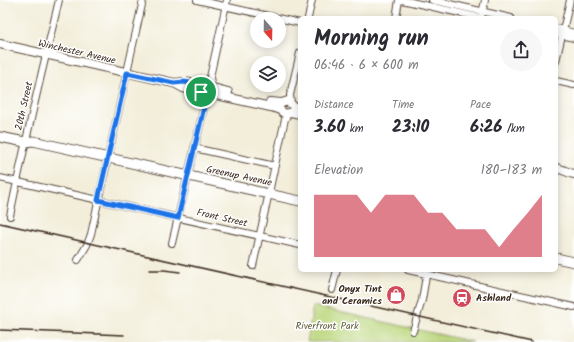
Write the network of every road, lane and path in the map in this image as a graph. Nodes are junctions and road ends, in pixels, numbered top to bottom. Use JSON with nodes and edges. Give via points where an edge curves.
{"nodes":[{"id":1,"x":59,"y":0,"type":"edge"},
{"id":2,"x":143,"y":0,"type":"edge"},
{"id":3,"x":197,"y":0,"type":"edge"},
{"id":4,"x":312,"y":0,"type":"edge"},
{"id":5,"x":400,"y":0,"type":"edge"},
{"id":6,"x":432,"y":0,"type":"edge"},
{"id":7,"x":485,"y":0,"type":"edge"},
{"id":8,"x":570,"y":0,"type":"edge"},
{"id":9,"x":227,"y":3,"type":"edge"},
{"id":10,"x":308,"y":16,"type":"edge"},
{"id":11,"x":396,"y":16,"type":"edge"},
{"id":12,"x":482,"y":16,"type":"edge"},
{"id":13,"x":298,"y":22,"type":"edge"},
{"id":14,"x":560,"y":33,"type":"edge"},
{"id":15,"x":574,"y":33,"type":"edge"},
{"id":16,"x":574,"y":38,"type":"edge"},
{"id":17,"x":0,"y":44,"type":"edge"},
{"id":18,"x":558,"y":47,"type":"edge"},
{"id":19,"x":46,"y":55,"type":"junction"},
{"id":20,"x":298,"y":62,"type":"edge"},
{"id":21,"x":127,"y":73,"type":"junction"},
{"id":22,"x":558,"y":81,"type":"edge"},
{"id":23,"x":574,"y":85,"type":"edge"},
{"id":24,"x":207,"y":90,"type":"junction"},
{"id":25,"x":288,"y":108,"type":"edge"},
{"id":26,"x":298,"y":113,"type":"edge"},
{"id":27,"x":0,"y":130,"type":"edge"},
{"id":28,"x":0,"y":136,"type":"edge"},
{"id":29,"x":28,"y":140,"type":"junction"},
{"id":30,"x":194,"y":148,"type":"junction"},
{"id":31,"x":108,"y":158,"type":"junction"},
{"id":32,"x":275,"y":166,"type":"junction"},
{"id":33,"x":558,"y":168,"type":"edge"},
{"id":34,"x":558,"y":172,"type":"edge"},
{"id":35,"x":571,"y":173,"type":"edge"},
{"id":36,"x":188,"y":176,"type":"junction"},
{"id":37,"x":0,"y":178,"type":"edge"},
{"id":38,"x":17,"y":182,"type":"junction"},
{"id":39,"x":268,"y":194,"type":"junction"},
{"id":40,"x":98,"y":200,"type":"junction"},
{"id":41,"x":298,"y":201,"type":"edge"},
{"id":42,"x":10,"y":216,"type":"dead end"},
{"id":43,"x":178,"y":218,"type":"junction"},
{"id":44,"x":259,"y":236,"type":"junction"},
{"id":45,"x":172,"y":243,"type":"dead end"},
{"id":46,"x":298,"y":245,"type":"edge"},
{"id":47,"x":558,"y":258,"type":"edge"},
{"id":48,"x":78,"y":260,"type":"dead end"},
{"id":49,"x":574,"y":262,"type":"edge"},
{"id":50,"x":253,"y":266,"type":"dead end"},
{"id":51,"x":336,"y":272,"type":"edge"},
{"id":52,"x":427,"y":272,"type":"edge"},
{"id":53,"x":332,"y":290,"type":"dead end"},
{"id":54,"x":574,"y":307,"type":"edge"},
{"id":55,"x":413,"y":331,"type":"dead end"}],
"edges":[{"from":1,"to":19,"type":"street","name":"20th Street"},
{"from":2,"to":21,"type":"street"},
{"from":3,"to":9,"type":"street"},
{"from":4,"to":10,"type":"street"},
{"from":5,"to":11,"type":"street"},
{"from":5,"to":12,"type":"street"},
{"from":6,"to":12,"type":"street"},
{"from":7,"to":12,"type":"street"},
{"from":8,"to":14,"type":"street"},
{"from":9,"to":13,"type":"street"},
{"from":9,"to":24,"type":"street"},
{"from":14,"to":15,"type":"street"},
{"from":14,"to":16,"type":"street"},
{"from":14,"to":18,"type":"street"},
{"from":17,"to":19,"type":"main road","name":"Winchester Avenue"},
{"from":19,"to":21,"type":"main road","name":"Winchester Avenue"},
{"from":19,"to":29,"type":"street","name":"20th Street"},
{"from":20,"to":25,"type":"street"},
{"from":21,"to":24,"type":"main road","name":"Winchester Avenue","via":[[174,83],[183,88]]},
{"from":21,"to":31,"type":"street"},
{"from":22,"to":23,"type":"street"},
{"from":24,"to":25,"type":"main road","name":"Winchester Avenue","via":[[275,103]]},
{"from":24,"to":30,"type":"street"},
{"from":25,"to":26,"type":"main road","name":"Winchester Avenue"},
{"from":25,"to":32,"type":"street"},
{"from":27,"to":29,"type":"highway","name":"Greenup Avenue"},
{"from":28,"to":29,"type":"highway","name":"Greenup Avenue"},
{"from":29,"to":31,"type":"highway","name":"Greenup Avenue"},
{"from":29,"to":38,"type":"street","name":"20th Street"},
{"from":30,"to":32,"type":"street"},
{"from":30,"to":36,"type":"street"},
{"from":31,"to":36,"type":"highway","name":"Greenup Avenue"},
{"from":31,"to":40,"type":"street"},
{"from":32,"to":39,"type":"street"},
{"from":33,"to":35,"type":"main road"},
{"from":34,"to":35,"type":"main road"},
{"from":36,"to":39,"type":"highway","name":"Greenup Avenue"},
{"from":36,"to":43,"type":"street"},
{"from":37,"to":38,"type":"street","name":"Front Street"},
{"from":38,"to":40,"type":"street","name":"Front Street"},
{"from":38,"to":42,"type":"street","name":"20th Street"},
{"from":39,"to":41,"type":"highway","name":"Greenup Avenue"},
{"from":39,"to":44,"type":"street"},
{"from":40,"to":43,"type":"street","name":"Front Street"},
{"from":40,"to":48,"type":"street","via":[[87,245]]},
{"from":43,"to":44,"type":"street","name":"Front Street"},
{"from":43,"to":45,"type":"street"},
{"from":44,"to":46,"type":"street","name":"Front Street"},
{"from":44,"to":50,"type":"street"},
{"from":47,"to":49,"type":"highway"},
{"from":51,"to":53,"type":"street"},
{"from":52,"to":54,"type":"street"},
{"from":52,"to":55,"type":"street"}]}
